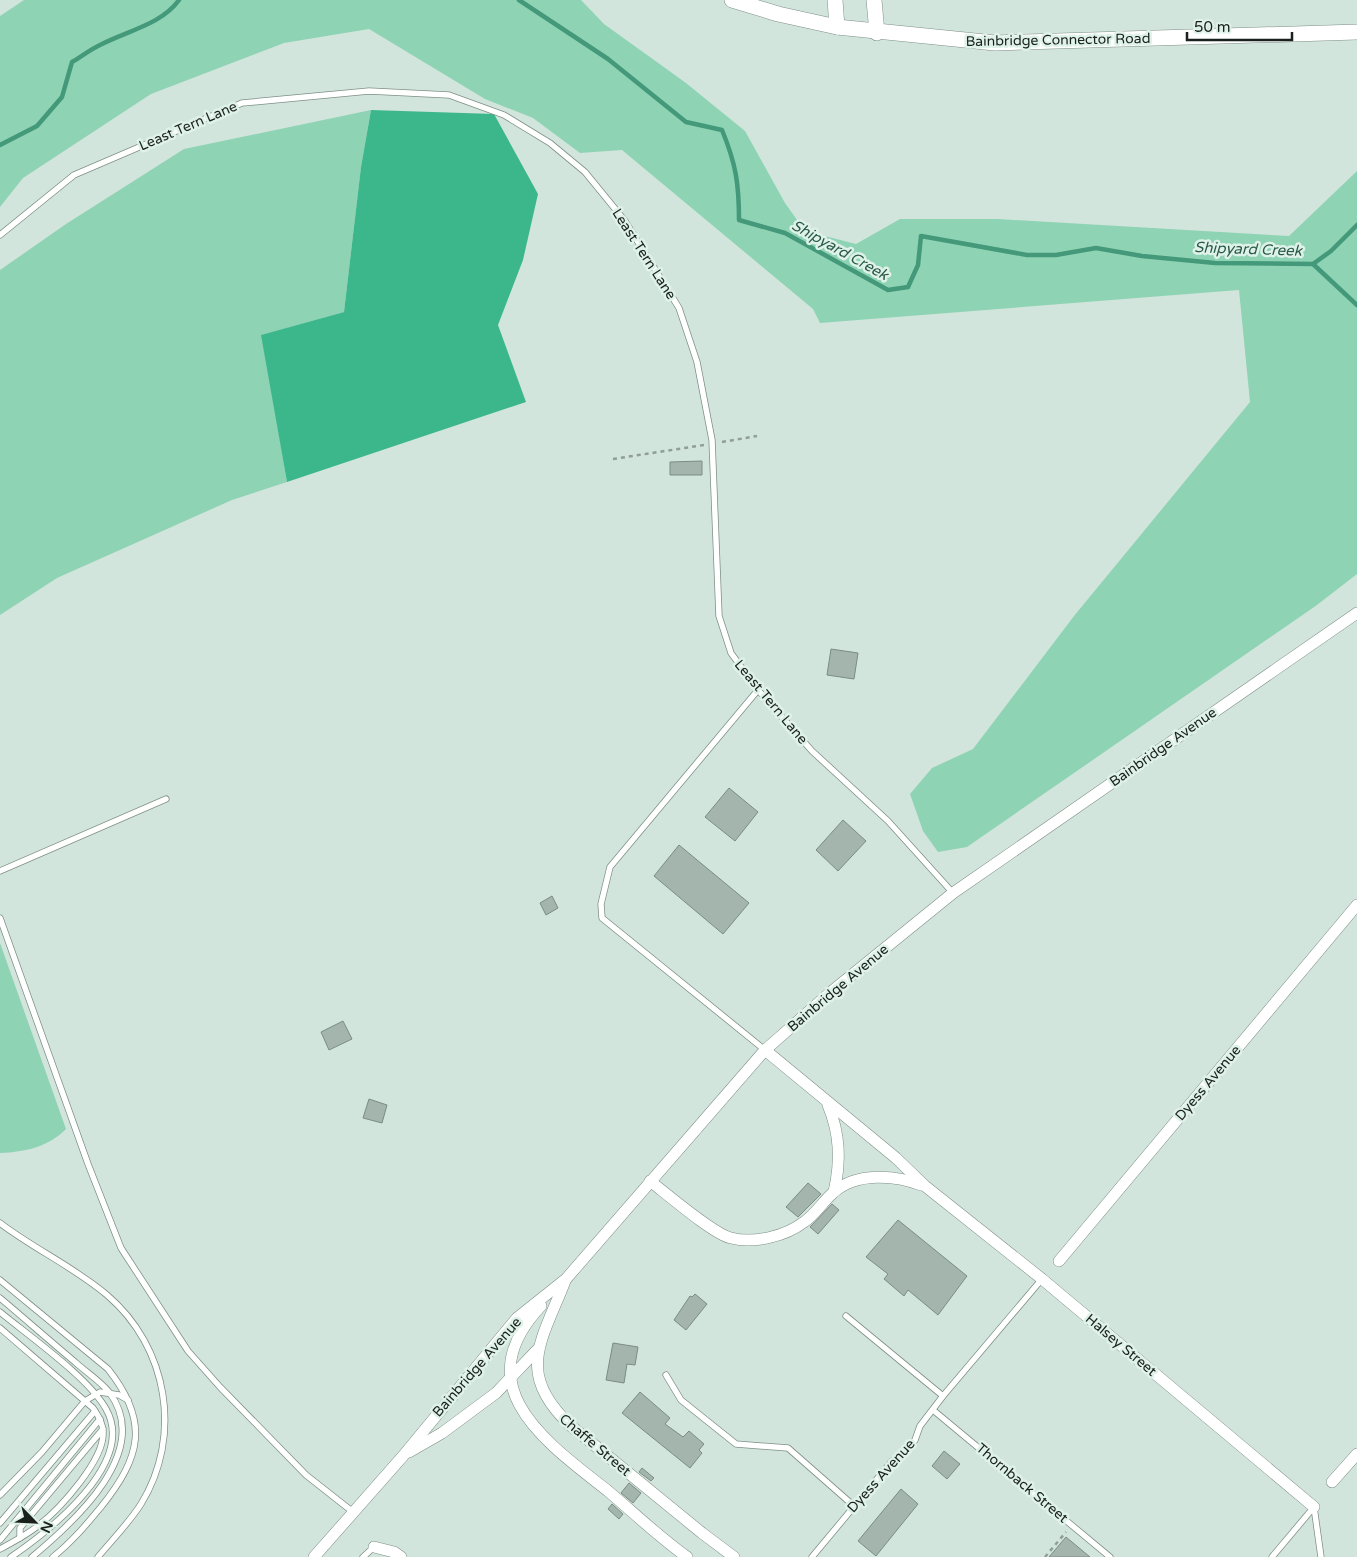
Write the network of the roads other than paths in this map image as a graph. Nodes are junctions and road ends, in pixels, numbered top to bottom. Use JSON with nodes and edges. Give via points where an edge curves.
{"nodes":[{"id":1,"x":732,"y":0,"type":"edge"},
{"id":2,"x":835,"y":0,"type":"edge"},
{"id":3,"x":874,"y":0,"type":"edge"},
{"id":4,"x":837,"y":27,"type":"junction"},
{"id":5,"x":1357,"y":32,"type":"edge"},
{"id":6,"x":878,"y":33,"type":"junction"},
{"id":7,"x":0,"y":234,"type":"edge"},
{"id":8,"x":1357,"y":613,"type":"edge"},
{"id":9,"x":758,"y":690,"type":"junction"},
{"id":10,"x":166,"y":799,"type":"dead end"},
{"id":11,"x":0,"y":871,"type":"edge"},
{"id":12,"x":953,"y":893,"type":"junction"},
{"id":13,"x":1357,"y":906,"type":"edge"},
{"id":14,"x":0,"y":918,"type":"edge"},
{"id":15,"x":764,"y":1050,"type":"junction"},
{"id":16,"x":827,"y":1103,"type":"junction"},
{"id":17,"x":650,"y":1181,"type":"junction"},
{"id":18,"x":925,"y":1186,"type":"junction"},
{"id":19,"x":834,"y":1192,"type":"junction"},
{"id":20,"x":0,"y":1223,"type":"edge"},
{"id":21,"x":0,"y":1227,"type":"edge"},
{"id":22,"x":13,"y":1233,"type":"junction"},
{"id":23,"x":1059,"y":1261,"type":"dead end"},
{"id":24,"x":566,"y":1279,"type":"junction"},
{"id":25,"x":1042,"y":1279,"type":"junction"},
{"id":26,"x":0,"y":1280,"type":"edge"},
{"id":27,"x":0,"y":1298,"type":"edge"},
{"id":28,"x":0,"y":1312,"type":"edge"},
{"id":29,"x":846,"y":1316,"type":"dead end"},
{"id":30,"x":0,"y":1328,"type":"edge"},
{"id":31,"x":539,"y":1348,"type":"junction"},
{"id":32,"x":666,"y":1375,"type":"dead end"},
{"id":33,"x":512,"y":1377,"type":"junction"},
{"id":34,"x":109,"y":1392,"type":"junction"},
{"id":35,"x":95,"y":1394,"type":"junction"},
{"id":36,"x":943,"y":1396,"type":"junction"},
{"id":37,"x":128,"y":1400,"type":"junction"},
{"id":38,"x":85,"y":1401,"type":"junction"},
{"id":39,"x":933,"y":1410,"type":"junction"},
{"id":40,"x":95,"y":1411,"type":"junction"},
{"id":41,"x":100,"y":1419,"type":"junction"},
{"id":42,"x":103,"y":1429,"type":"junction"},
{"id":43,"x":1357,"y":1454,"type":"edge"},
{"id":44,"x":404,"y":1456,"type":"junction"},
{"id":45,"x":1332,"y":1482,"type":"dead end"},
{"id":46,"x":0,"y":1495,"type":"edge"},
{"id":47,"x":854,"y":1506,"type":"junction"},
{"id":48,"x":1314,"y":1507,"type":"junction"},
{"id":49,"x":352,"y":1512,"type":"junction"},
{"id":50,"x":0,"y":1522,"type":"edge"},
{"id":51,"x":20,"y":1538,"type":"junction"},
{"id":52,"x":0,"y":1540,"type":"edge"},
{"id":53,"x":374,"y":1548,"type":"joint"},
{"id":54,"x":0,"y":1549,"type":"edge"},
{"id":55,"x":11,"y":1557,"type":"edge"},
{"id":56,"x":32,"y":1557,"type":"edge"},
{"id":57,"x":53,"y":1557,"type":"edge"},
{"id":58,"x":98,"y":1557,"type":"edge"},
{"id":59,"x":314,"y":1557,"type":"edge"},
{"id":60,"x":363,"y":1557,"type":"edge"},
{"id":61,"x":400,"y":1557,"type":"edge"},
{"id":62,"x":687,"y":1557,"type":"edge"},
{"id":63,"x":734,"y":1557,"type":"edge"},
{"id":64,"x":812,"y":1557,"type":"edge"},
{"id":65,"x":1110,"y":1557,"type":"edge"},
{"id":66,"x":1272,"y":1557,"type":"edge"},
{"id":67,"x":1321,"y":1557,"type":"edge"}],
"edges":[{"from":1,"to":4,"type":"street","name":"Bainbridge Connector Road"},
{"from":2,"to":4,"type":"street"},
{"from":3,"to":6,"type":"street"},
{"from":4,"to":6,"type":"street","name":"Bainbridge Connector Road"},
{"from":5,"to":6,"type":"street","name":"Bainbridge Connector Road","via":[[995,44]]},
{"from":7,"to":9,"type":"lane","name":"Least Tern Lane","via":[[74,175],[242,103],[369,92],[449,95],[504,115],[550,143],[585,172],[626,221],[679,308],[697,362],[712,443],[719,616],[730,653]]},
{"from":8,"to":12,"type":"street","name":"Bainbridge Avenue"},
{"from":9,"to":12,"type":"lane","name":"Least Tern Lane","via":[[812,751],[888,821]]},
{"from":9,"to":15,"type":"lane","via":[[610,867],[601,904],[602,918]]},
{"from":10,"to":11,"type":"lane"},
{"from":12,"to":15,"type":"street","name":"Bainbridge Avenue"},
{"from":13,"to":23,"type":"street","name":"Dyess Avenue"},
{"from":14,"to":49,"type":"lane","via":[[121,1248],[188,1351],[306,1474]]},
{"from":15,"to":16,"type":"street","name":"Halsey Street"},
{"from":15,"to":17,"type":"street","name":"Bainbridge Avenue"},
{"from":16,"to":18,"type":"street","name":"Halsey Street","via":[[896,1158]]},
{"from":16,"to":19,"type":"street","name":"Halsey Street","via":[[836,1124],[840,1155]]},
{"from":17,"to":19,"type":"street","name":"Halsey Street","via":[[731,1238],[758,1239],[784,1234],[805,1222]]},
{"from":17,"to":24,"type":"street","name":"Bainbridge Avenue"},
{"from":18,"to":19,"type":"street","name":"Halsey Street","via":[[892,1177],[864,1178]]},
{"from":18,"to":25,"type":"street","name":"Halsey Street"},
{"from":20,"to":22,"type":"lane"},
{"from":21,"to":22,"type":"lane"},
{"from":22,"to":58,"type":"lane","via":[[87,1280],[121,1308],[148,1348],[164,1391],[163,1442],[149,1489],[141,1504]]},
{"from":24,"to":31,"type":"street","name":"Chaffe Street"},
{"from":24,"to":33,"type":"street","name":"Chaffe Street","via":[[523,1329],[512,1350]]},
{"from":24,"to":44,"type":"street","name":"Bainbridge Avenue","via":[[518,1318]]},
{"from":25,"to":36,"type":"lane","name":"Dyess Avenue"},
{"from":25,"to":48,"type":"street","name":"Halsey Street"},
{"from":26,"to":37,"type":"lane","via":[[108,1369]]},
{"from":27,"to":34,"type":"lane"},
{"from":28,"to":35,"type":"lane"},
{"from":29,"to":36,"type":"lane"},
{"from":30,"to":38,"type":"lane"},
{"from":31,"to":33,"type":"street","name":"Bainbridge Avenue"},
{"from":31,"to":63,"type":"street","name":"Chaffe Street","via":[[536,1362],[543,1393],[555,1410]]},
{"from":32,"to":47,"type":"lane","via":[[681,1400],[736,1444],[788,1448]]},
{"from":33,"to":44,"type":"street","name":"Bainbridge Avenue","via":[[442,1433]]},
{"from":33,"to":62,"type":"street","name":"Chaffe Street","via":[[522,1410],[544,1440]]},
{"from":34,"to":35,"type":"lane"},
{"from":34,"to":37,"type":"lane"},
{"from":34,"to":56,"type":"lane","via":[[123,1424],[123,1440],[117,1459],[81,1510]]},
{"from":35,"to":38,"type":"lane"},
{"from":35,"to":55,"type":"lane","via":[[107,1410],[114,1436],[103,1468],[59,1521]]},
{"from":36,"to":39,"type":"lane","name":"Dyess Avenue"},
{"from":37,"to":57,"type":"lane","via":[[136,1425],[131,1461],[120,1483],[80,1533]]},
{"from":38,"to":40,"type":"lane"},
{"from":38,"to":46,"type":"lane"},
{"from":39,"to":47,"type":"lane","name":"Dyess Avenue","via":[[903,1455],[892,1461]]},
{"from":39,"to":65,"type":"lane","name":"Thornback Street"},
{"from":40,"to":41,"type":"lane"},
{"from":40,"to":50,"type":"lane"},
{"from":41,"to":42,"type":"lane"},
{"from":41,"to":52,"type":"lane"},
{"from":42,"to":51,"type":"lane","via":[[20,1528]]},
{"from":42,"to":51,"type":"lane","via":[[101,1448],[95,1461],[41,1524]]},
{"from":43,"to":45,"type":"street"},
{"from":44,"to":49,"type":"street","name":"Bainbridge Avenue"},
{"from":47,"to":64,"type":"lane","name":"Dyess Avenue"},
{"from":48,"to":66,"type":"lane"},
{"from":48,"to":67,"type":"lane"},
{"from":49,"to":59,"type":"street","name":"Bainbridge Avenue"},
{"from":51,"to":54,"type":"lane"},
{"from":53,"to":60,"type":"lane"},
{"from":53,"to":61,"type":"street","via":[[394,1552]]}]}
